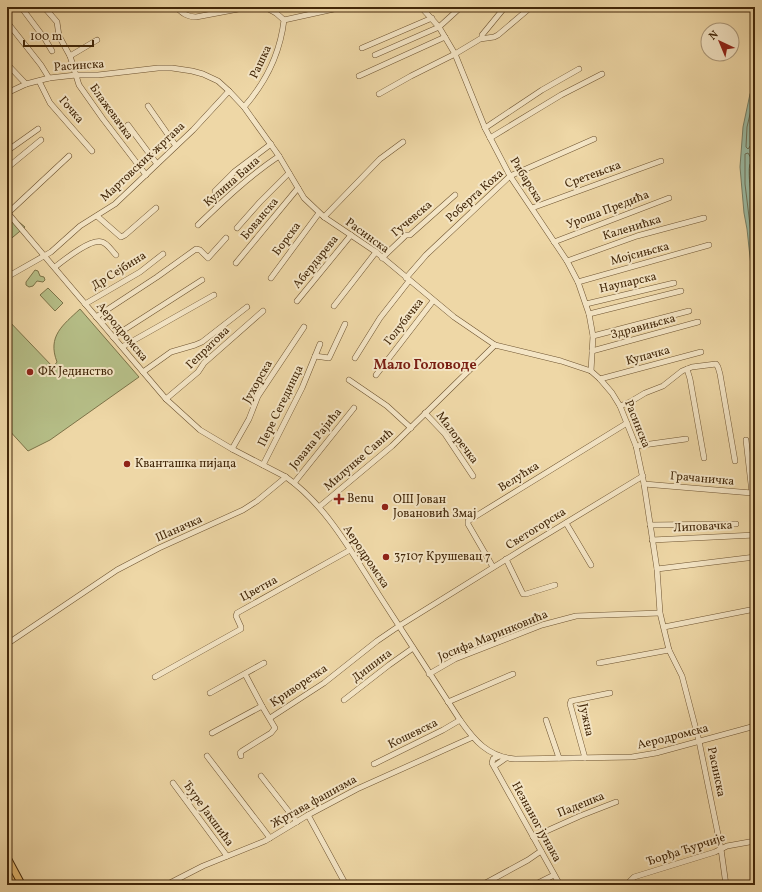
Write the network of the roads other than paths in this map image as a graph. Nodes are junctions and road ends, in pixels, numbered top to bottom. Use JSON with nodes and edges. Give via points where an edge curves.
{"nodes":[{"id":1,"x":21,"y":7,"type":"edge"},
{"id":2,"x":44,"y":7,"type":"edge"},
{"id":3,"x":176,"y":7,"type":"edge"},
{"id":4,"x":249,"y":7,"type":"edge"},
{"id":5,"x":265,"y":7,"type":"edge"},
{"id":6,"x":343,"y":7,"type":"edge"},
{"id":7,"x":421,"y":7,"type":"edge"},
{"id":8,"x":461,"y":7,"type":"edge"},
{"id":9,"x":505,"y":7,"type":"edge"},
{"id":10,"x":531,"y":7,"type":"edge"},
{"id":11,"x":432,"y":18,"type":"junction"},
{"id":12,"x":284,"y":20,"type":"junction"},
{"id":13,"x":7,"y":22,"type":"edge"},
{"id":14,"x":439,"y":27,"type":"junction"},
{"id":15,"x":445,"y":37,"type":"junction"},
{"id":16,"x":482,"y":38,"type":"junction"},
{"id":17,"x":97,"y":40,"type":"dead end"},
{"id":18,"x":362,"y":48,"type":"dead end"},
{"id":19,"x":52,"y":51,"type":"dead end"},
{"id":20,"x":455,"y":54,"type":"junction"},
{"id":21,"x":375,"y":55,"type":"dead end"},
{"id":22,"x":70,"y":56,"type":"junction"},
{"id":23,"x":7,"y":64,"type":"edge"},
{"id":24,"x":579,"y":69,"type":"dead end"},
{"id":25,"x":602,"y":74,"type":"dead end"},
{"id":26,"x":76,"y":75,"type":"junction"},
{"id":27,"x":359,"y":76,"type":"dead end"},
{"id":28,"x":49,"y":78,"type":"junction"},
{"id":29,"x":39,"y":81,"type":"junction"},
{"id":30,"x":26,"y":84,"type":"junction"},
{"id":31,"x":229,"y":91,"type":"junction"},
{"id":32,"x":7,"y":93,"type":"edge"},
{"id":33,"x":379,"y":94,"type":"dead end"},
{"id":34,"x":148,"y":106,"type":"dead end"},
{"id":35,"x":244,"y":107,"type":"junction"},
{"id":36,"x":128,"y":125,"type":"dead end"},
{"id":37,"x":485,"y":128,"type":"junction"},
{"id":38,"x":38,"y":129,"type":"dead end"},
{"id":39,"x":490,"y":138,"type":"junction"},
{"id":40,"x":594,"y":139,"type":"dead end"},
{"id":41,"x":41,"y":140,"type":"dead end"},
{"id":42,"x":403,"y":142,"type":"dead end"},
{"id":43,"x":270,"y":144,"type":"junction"},
{"id":44,"x":176,"y":146,"type":"junction"},
{"id":45,"x":7,"y":151,"type":"edge"},
{"id":46,"x":92,"y":151,"type":"dead end"},
{"id":47,"x":69,"y":156,"type":"dead end"},
{"id":48,"x":279,"y":156,"type":"junction"},
{"id":49,"x":661,"y":161,"type":"dead end"},
{"id":50,"x":157,"y":164,"type":"junction"},
{"id":51,"x":7,"y":168,"type":"edge"},
{"id":52,"x":289,"y":173,"type":"junction"},
{"id":53,"x":146,"y":175,"type":"junction"},
{"id":54,"x":510,"y":176,"type":"junction"},
{"id":55,"x":298,"y":188,"type":"junction"},
{"id":56,"x":215,"y":191,"type":"dead end"},
{"id":57,"x":454,"y":195,"type":"dead end"},
{"id":58,"x":669,"y":198,"type":"dead end"},
{"id":59,"x":156,"y":208,"type":"dead end"},
{"id":60,"x":532,"y":208,"type":"junction"},
{"id":61,"x":8,"y":212,"type":"edge"},
{"id":62,"x":319,"y":213,"type":"junction"},
{"id":63,"x":97,"y":216,"type":"junction"},
{"id":64,"x":324,"y":217,"type":"junction"},
{"id":65,"x":704,"y":218,"type":"dead end"},
{"id":66,"x":198,"y":225,"type":"dead end"},
{"id":67,"x":237,"y":228,"type":"dead end"},
{"id":68,"x":350,"y":235,"type":"junction"},
{"id":69,"x":226,"y":238,"type":"dead end"},
{"id":70,"x":554,"y":242,"type":"junction"},
{"id":71,"x":709,"y":245,"type":"dead end"},
{"id":72,"x":376,"y":252,"type":"junction"},
{"id":73,"x":163,"y":254,"type":"dead end"},
{"id":74,"x":44,"y":255,"type":"junction"},
{"id":75,"x":116,"y":255,"type":"dead end"},
{"id":76,"x":382,"y":258,"type":"junction"},
{"id":77,"x":567,"y":261,"type":"junction"},
{"id":78,"x":236,"y":262,"type":"dead end"},
{"id":79,"x":55,"y":267,"type":"junction"},
{"id":80,"x":7,"y":277,"type":"edge"},
{"id":81,"x":271,"y":278,"type":"dead end"},
{"id":82,"x":408,"y":279,"type":"junction"},
{"id":83,"x":202,"y":280,"type":"dead end"},
{"id":84,"x":578,"y":282,"type":"junction"},
{"id":85,"x":674,"y":282,"type":"dead end"},
{"id":86,"x":681,"y":291,"type":"dead end"},
{"id":87,"x":214,"y":295,"type":"dead end"},
{"id":88,"x":297,"y":301,"type":"dead end"},
{"id":89,"x":433,"y":301,"type":"junction"},
{"id":90,"x":85,"y":304,"type":"junction"},
{"id":91,"x":586,"y":304,"type":"junction"},
{"id":92,"x":334,"y":306,"type":"dead end"},
{"id":93,"x":248,"y":307,"type":"dead end"},
{"id":94,"x":262,"y":311,"type":"dead end"},
{"id":95,"x":689,"y":311,"type":"dead end"},
{"id":96,"x":589,"y":314,"type":"junction"},
{"id":97,"x":96,"y":316,"type":"junction"},
{"id":98,"x":698,"y":322,"type":"dead end"},
{"id":99,"x":345,"y":324,"type":"dead end"},
{"id":100,"x":304,"y":327,"type":"dead end"},
{"id":101,"x":593,"y":336,"type":"junction"},
{"id":102,"x":113,"y":337,"type":"junction"},
{"id":103,"x":320,"y":344,"type":"dead end"},
{"id":104,"x":495,"y":344,"type":"junction"},
{"id":105,"x":122,"y":348,"type":"junction"},
{"id":106,"x":592,"y":351,"type":"junction"},
{"id":107,"x":701,"y":352,"type":"dead end"},
{"id":108,"x":315,"y":356,"type":"junction"},
{"id":109,"x":354,"y":358,"type":"dead end"},
{"id":110,"x":687,"y":369,"type":"junction"},
{"id":111,"x":591,"y":370,"type":"junction"},
{"id":112,"x":143,"y":372,"type":"junction"},
{"id":113,"x":376,"y":375,"type":"dead end"},
{"id":114,"x":600,"y":379,"type":"junction"},
{"id":115,"x":349,"y":380,"type":"dead end"},
{"id":116,"x":166,"y":399,"type":"junction"},
{"id":117,"x":620,"y":406,"type":"junction"},
{"id":118,"x":354,"y":408,"type":"dead end"},
{"id":119,"x":426,"y":413,"type":"junction"},
{"id":120,"x":627,"y":423,"type":"junction"},
{"id":121,"x":411,"y":428,"type":"junction"},
{"id":122,"x":686,"y":439,"type":"dead end"},
{"id":123,"x":746,"y":440,"type":"dead end"},
{"id":124,"x":636,"y":446,"type":"junction"},
{"id":125,"x":232,"y":449,"type":"junction"},
{"id":126,"x":704,"y":458,"type":"dead end"},
{"id":127,"x":735,"y":461,"type":"dead end"},
{"id":128,"x":263,"y":464,"type":"junction"},
{"id":129,"x":473,"y":476,"type":"dead end"},
{"id":130,"x":643,"y":476,"type":"junction"},
{"id":131,"x":286,"y":477,"type":"junction"},
{"id":132,"x":294,"y":483,"type":"junction"},
{"id":133,"x":644,"y":484,"type":"junction"},
{"id":134,"x":320,"y":507,"type":"junction"},
{"id":135,"x":566,"y":523,"type":"junction"},
{"id":136,"x":736,"y":524,"type":"dead end"},
{"id":137,"x":650,"y":525,"type":"junction"},
{"id":138,"x":755,"y":535,"type":"edge"},
{"id":139,"x":652,"y":540,"type":"junction"},
{"id":140,"x":350,"y":550,"type":"junction"},
{"id":141,"x":755,"y":557,"type":"edge"},
{"id":142,"x":506,"y":559,"type":"junction"},
{"id":143,"x":592,"y":565,"type":"dead end"},
{"id":144,"x":493,"y":567,"type":"junction"},
{"id":145,"x":656,"y":569,"type":"junction"},
{"id":146,"x":555,"y":585,"type":"dead end"},
{"id":147,"x":755,"y":609,"type":"edge"},
{"id":148,"x":660,"y":613,"type":"junction"},
{"id":149,"x":398,"y":626,"type":"junction"},
{"id":150,"x":664,"y":627,"type":"junction"},
{"id":151,"x":7,"y":644,"type":"edge"},
{"id":152,"x":413,"y":648,"type":"junction"},
{"id":153,"x":669,"y":650,"type":"junction"},
{"id":154,"x":264,"y":663,"type":"dead end"},
{"id":155,"x":599,"y":663,"type":"dead end"},
{"id":156,"x":245,"y":674,"type":"junction"},
{"id":157,"x":429,"y":674,"type":"junction"},
{"id":158,"x":513,"y":674,"type":"dead end"},
{"id":159,"x":155,"y":676,"type":"dead end"},
{"id":160,"x":210,"y":693,"type":"dead end"},
{"id":161,"x":610,"y":693,"type":"dead end"},
{"id":162,"x":344,"y":700,"type":"dead end"},
{"id":163,"x":448,"y":702,"type":"junction"},
{"id":164,"x":262,"y":706,"type":"junction"},
{"id":165,"x":270,"y":718,"type":"junction"},
{"id":166,"x":460,"y":720,"type":"junction"},
{"id":167,"x":546,"y":720,"type":"dead end"},
{"id":168,"x":755,"y":726,"type":"edge"},
{"id":169,"x":212,"y":733,"type":"dead end"},
{"id":170,"x":473,"y":737,"type":"junction"},
{"id":171,"x":699,"y":741,"type":"junction"},
{"id":172,"x":482,"y":746,"type":"junction"},
{"id":173,"x":207,"y":756,"type":"dead end"},
{"id":174,"x":241,"y":756,"type":"dead end"},
{"id":175,"x":497,"y":757,"type":"junction"},
{"id":176,"x":506,"y":758,"type":"junction"},
{"id":177,"x":558,"y":758,"type":"junction"},
{"id":178,"x":585,"y":758,"type":"junction"},
{"id":179,"x":374,"y":764,"type":"dead end"},
{"id":180,"x":495,"y":766,"type":"junction"},
{"id":181,"x":261,"y":776,"type":"dead end"},
{"id":182,"x":172,"y":783,"type":"dead end"},
{"id":183,"x":616,"y":802,"type":"dead end"},
{"id":184,"x":308,"y":815,"type":"junction"},
{"id":185,"x":296,"y":822,"type":"junction"},
{"id":186,"x":533,"y":837,"type":"junction"},
{"id":187,"x":270,"y":838,"type":"junction"},
{"id":188,"x":755,"y":841,"type":"edge"},
{"id":189,"x":721,"y":849,"type":"junction"},
{"id":190,"x":541,"y":851,"type":"junction"},
{"id":191,"x":227,"y":856,"type":"junction"},
{"id":192,"x":7,"y":857,"type":"edge"},
{"id":193,"x":7,"y":872,"type":"edge"},
{"id":194,"x":554,"y":875,"type":"junction"},
{"id":195,"x":14,"y":885,"type":"edge"},
{"id":196,"x":22,"y":885,"type":"edge"},
{"id":197,"x":166,"y":885,"type":"edge"},
{"id":198,"x":346,"y":885,"type":"edge"},
{"id":199,"x":482,"y":885,"type":"edge"},
{"id":200,"x":534,"y":885,"type":"edge"},
{"id":201,"x":560,"y":885,"type":"edge"},
{"id":202,"x":626,"y":885,"type":"edge"},
{"id":203,"x":726,"y":885,"type":"edge"}],
"edges":[{"from":1,"to":19,"type":"street"},
{"from":2,"to":22,"type":"street","name":"Блажевачка","via":[[57,22],[59,36]]},
{"from":3,"to":4,"type":"street","via":[[190,17]]},
{"from":5,"to":12,"type":"street"},
{"from":6,"to":12,"type":"street"},
{"from":7,"to":11,"type":"street","name":"Рибарска"},
{"from":8,"to":14,"type":"street"},
{"from":9,"to":16,"type":"street"},
{"from":10,"to":16,"type":"street","via":[[498,35]]},
{"from":11,"to":14,"type":"street","name":"Рибарска"},
{"from":11,"to":18,"type":"street"},
{"from":12,"to":35,"type":"street","name":"Рашка","via":[[282,38],[265,81]]},
{"from":13,"to":28,"type":"street"},
{"from":14,"to":15,"type":"street","name":"Рибарска"},
{"from":14,"to":21,"type":"street"},
{"from":15,"to":20,"type":"street","name":"Рибарска"},
{"from":15,"to":27,"type":"street"},
{"from":16,"to":20,"type":"street"},
{"from":17,"to":22,"type":"street"},
{"from":20,"to":33,"type":"street"},
{"from":20,"to":37,"type":"street","name":"Рибарска"},
{"from":22,"to":26,"type":"street","name":"Блажевачка"},
{"from":23,"to":30,"type":"street"},
{"from":24,"to":37,"type":"street"},
{"from":25,"to":39,"type":"street","via":[[561,95]]},
{"from":26,"to":28,"type":"street","name":"Расинска"},
{"from":26,"to":31,"type":"street","name":"Расинска","via":[[98,76],[172,68],[203,74],[218,81]]},
{"from":26,"to":53,"type":"street","name":"Блажевачка","via":[[79,85],[103,120]]},
{"from":28,"to":29,"type":"street","name":"Расинска"},
{"from":29,"to":30,"type":"street","name":"Расинска"},
{"from":29,"to":46,"type":"street","name":"Гочка","via":[[50,103]]},
{"from":30,"to":32,"type":"street","name":"Расинска"},
{"from":31,"to":35,"type":"street","name":"Расинска"},
{"from":31,"to":44,"type":"street","name":"Мартовских жртава"},
{"from":34,"to":44,"type":"street"},
{"from":35,"to":43,"type":"street","name":"Расинска"},
{"from":36,"to":50,"type":"street"},
{"from":37,"to":39,"type":"street","name":"Рибарска"},
{"from":38,"to":45,"type":"street"},
{"from":39,"to":54,"type":"street","name":"Рибарска"},
{"from":40,"to":54,"type":"street","name":"Роберта Коха"},
{"from":41,"to":51,"type":"street"},
{"from":42,"to":64,"type":"street","via":[[380,159]]},
{"from":43,"to":48,"type":"street","name":"Расинска"},
{"from":43,"to":56,"type":"street","via":[[234,172]]},
{"from":44,"to":50,"type":"street","name":"Мартовских жртава"},
{"from":47,"to":61,"type":"street"},
{"from":48,"to":52,"type":"street","name":"Расинска"},
{"from":48,"to":66,"type":"street","name":"Кулина Бана","via":[[253,174]]},
{"from":49,"to":60,"type":"street","name":"Сретењска"},
{"from":50,"to":53,"type":"street","name":"Мартовских жртава"},
{"from":52,"to":55,"type":"street","name":"Расинска"},
{"from":52,"to":67,"type":"street"},
{"from":53,"to":63,"type":"street","name":"Мартовских жртава","via":[[115,204]]},
{"from":54,"to":60,"type":"street","name":"Рибарска"},
{"from":54,"to":82,"type":"street","name":"Роберта Коха","via":[[426,255]]},
{"from":55,"to":62,"type":"street","name":"Расинска"},
{"from":55,"to":78,"type":"street","name":"Бованска"},
{"from":57,"to":76,"type":"street","name":"Гучевска"},
{"from":58,"to":70,"type":"street","name":"Уроша Предића"},
{"from":59,"to":63,"type":"street","via":[[121,237]]},
{"from":60,"to":70,"type":"street","name":"Рибарска"},
{"from":61,"to":74,"type":"street","name":"Аеродромска"},
{"from":62,"to":64,"type":"street","name":"Расинска"},
{"from":62,"to":81,"type":"street","name":"Борска"},
{"from":63,"to":74,"type":"street","name":"Мартовских жртава","via":[[80,226],[51,252]]},
{"from":64,"to":68,"type":"street","name":"Расинска"},
{"from":65,"to":77,"type":"street","name":"Каленићка","via":[[637,236]]},
{"from":68,"to":72,"type":"street","name":"Расинска"},
{"from":68,"to":88,"type":"street","name":"Абердарева"},
{"from":69,"to":97,"type":"street","via":[[208,258],[196,249]]},
{"from":70,"to":77,"type":"street","name":"Рибарска"},
{"from":71,"to":84,"type":"street","name":"Мојсињска"},
{"from":72,"to":76,"type":"street","name":"Расинска"},
{"from":72,"to":92,"type":"street"},
{"from":73,"to":90,"type":"street","name":"Др Сејбина","via":[[140,272]]},
{"from":74,"to":79,"type":"street","name":"Аеродромска"},
{"from":74,"to":80,"type":"street","name":"Мартовских жртава"},
{"from":75,"to":79,"type":"street","via":[[105,244],[98,242],[85,246]]},
{"from":76,"to":82,"type":"street","name":"Расинска"},
{"from":77,"to":84,"type":"street","name":"Рибарска"},
{"from":79,"to":90,"type":"street","name":"Аеродромска"},
{"from":82,"to":89,"type":"street","name":"Расинска"},
{"from":82,"to":109,"type":"street","name":"Роберта Коха"},
{"from":83,"to":102,"type":"street"},
{"from":84,"to":91,"type":"street","name":"Рибарска"},
{"from":85,"to":91,"type":"street","name":"Наупарска"},
{"from":86,"to":96,"type":"street"},
{"from":87,"to":105,"type":"street"},
{"from":89,"to":104,"type":"street","name":"Расинска"},
{"from":89,"to":113,"type":"street","name":"Голубачка"},
{"from":90,"to":97,"type":"street","name":"Аеродромска"},
{"from":91,"to":96,"type":"street","name":"Рибарска"},
{"from":93,"to":112,"type":"street","via":[[202,342],[171,352]]},
{"from":94,"to":116,"type":"street","name":"Гепратова"},
{"from":95,"to":101,"type":"street"},
{"from":96,"to":101,"type":"street","name":"Рибарска"},
{"from":97,"to":102,"type":"street","name":"Аеродромска"},
{"from":98,"to":106,"type":"street","name":"Здравињска"},
{"from":99,"to":108,"type":"street","name":"Пере Сегединца","via":[[329,358]]},
{"from":100,"to":125,"type":"street","name":"Јухорска","via":[[258,396],[249,419]]},
{"from":101,"to":106,"type":"street","name":"Рибарска"},
{"from":102,"to":105,"type":"street","name":"Аеродромска"},
{"from":103,"to":108,"type":"street","name":"Пере Сегединца"},
{"from":104,"to":111,"type":"street","name":"Расинска"},
{"from":104,"to":119,"type":"street","name":"Милунке Савић"},
{"from":105,"to":112,"type":"street","name":"Аеродромска"},
{"from":106,"to":111,"type":"street","name":"Рибарска"},
{"from":107,"to":114,"type":"street","name":"Купачка"},
{"from":108,"to":128,"type":"street","name":"Пере Сегединца","via":[[302,388]]},
{"from":110,"to":117,"type":"street","via":[[663,386]]},
{"from":110,"to":126,"type":"street"},
{"from":110,"to":127,"type":"street","via":[[713,364],[718,366]]},
{"from":111,"to":114,"type":"street","name":"Расинска"},
{"from":112,"to":116,"type":"street","name":"Аеродромска"},
{"from":114,"to":117,"type":"street","name":"Расинска"},
{"from":115,"to":121,"type":"street","name":"Милунке Савић","via":[[387,406]]},
{"from":116,"to":125,"type":"street","name":"Аеродромска","via":[[200,430]]},
{"from":117,"to":120,"type":"street","name":"Расинска"},
{"from":118,"to":132,"type":"street","name":"Јована Рајића"},
{"from":119,"to":121,"type":"street","name":"Милунке Савић"},
{"from":119,"to":129,"type":"street","name":"Малоречка","via":[[445,434]]},
{"from":120,"to":124,"type":"street","name":"Расинска"},
{"from":120,"to":144,"type":"street","name":"Велућка","via":[[468,520]]},
{"from":121,"to":134,"type":"street","name":"Милунке Савић"},
{"from":122,"to":124,"type":"street"},
{"from":123,"to":133,"type":"street","name":"Грачаничка","via":[[752,493]]},
{"from":124,"to":130,"type":"street","name":"Расинска"},
{"from":125,"to":128,"type":"street","name":"Аеродромска"},
{"from":128,"to":131,"type":"street","name":"Аеродромска"},
{"from":130,"to":133,"type":"street","name":"Расинска"},
{"from":130,"to":135,"type":"street","name":"Светогорска"},
{"from":131,"to":132,"type":"street","name":"Аеродромска"},
{"from":131,"to":151,"type":"street","name":"Шаначка","via":[[243,510],[132,561],[100,580]]},
{"from":132,"to":134,"type":"street","name":"Аеродромска"},
{"from":133,"to":137,"type":"street","name":"Расинска"},
{"from":134,"to":140,"type":"street","name":"Аеродромска"},
{"from":135,"to":142,"type":"street","name":"Светогорска"},
{"from":135,"to":143,"type":"street"},
{"from":136,"to":137,"type":"street"},
{"from":137,"to":139,"type":"street","name":"Расинска"},
{"from":138,"to":139,"type":"street","name":"Липовачка"},
{"from":139,"to":145,"type":"street","name":"Расинска"},
{"from":140,"to":149,"type":"street","name":"Аеродромска"},
{"from":140,"to":159,"type":"street","name":"Цветна","via":[[237,613],[241,629]]},
{"from":141,"to":145,"type":"street"},
{"from":142,"to":144,"type":"street","name":"Светогорска"},
{"from":142,"to":146,"type":"street","via":[[523,594]]},
{"from":144,"to":149,"type":"street","name":"Светогорска"},
{"from":145,"to":148,"type":"street","name":"Расинска"},
{"from":147,"to":150,"type":"street"},
{"from":148,"to":150,"type":"street","name":"Расинска"},
{"from":148,"to":157,"type":"street","name":"Јосифа Маринковића","via":[[576,616],[542,625],[455,659]]},
{"from":149,"to":152,"type":"street","name":"Аеродромска"},
{"from":149,"to":165,"type":"street","name":"Криворечка","via":[[324,683]]},
{"from":150,"to":153,"type":"street","name":"Расинска"},
{"from":152,"to":157,"type":"street","name":"Аеродромска"},
{"from":152,"to":162,"type":"street","name":"Дишина"},
{"from":153,"to":155,"type":"street"},
{"from":153,"to":171,"type":"street","name":"Расинска","via":[[682,676]]},
{"from":154,"to":156,"type":"street"},
{"from":156,"to":160,"type":"street"},
{"from":156,"to":164,"type":"street"},
{"from":157,"to":163,"type":"street","name":"Аеродромска"},
{"from":158,"to":163,"type":"street"},
{"from":161,"to":178,"type":"street","name":"Јужна","via":[[570,704]]},
{"from":163,"to":166,"type":"street","name":"Аеродромска"},
{"from":164,"to":165,"type":"street","name":"Криворечка"},
{"from":164,"to":169,"type":"street","name":"Криворечка"},
{"from":165,"to":174,"type":"street","via":[[275,725],[274,731],[242,751]]},
{"from":166,"to":170,"type":"street","name":"Аеродромска"},
{"from":166,"to":179,"type":"street","name":"Кошевска"},
{"from":167,"to":177,"type":"street"},
{"from":168,"to":171,"type":"street","name":"Аеродромска"},
{"from":170,"to":172,"type":"street","name":"Аеродромска"},
{"from":170,"to":184,"type":"street","name":"Жртава фашизма","via":[[357,789]]},
{"from":171,"to":178,"type":"street","name":"Аеродромска","via":[[632,757]]},
{"from":171,"to":189,"type":"street","name":"Расинска"},
{"from":172,"to":175,"type":"street","name":"Аеродромска"},
{"from":172,"to":180,"type":"street","name":"Незнаног јунака"},
{"from":173,"to":187,"type":"street"},
{"from":175,"to":176,"type":"street","name":"Аеродромска"},
{"from":175,"to":180,"type":"street","via":[[492,761]]},
{"from":176,"to":177,"type":"street","name":"Аеродромска"},
{"from":176,"to":180,"type":"street"},
{"from":177,"to":178,"type":"street","name":"Аеродромска"},
{"from":180,"to":186,"type":"street","name":"Незнаног јунака"},
{"from":181,"to":185,"type":"street"},
{"from":182,"to":191,"type":"street","name":"Ђуре Јакшића"},
{"from":183,"to":186,"type":"street","name":"Падешка"},
{"from":184,"to":185,"type":"street","name":"Жртава фашизма"},
{"from":184,"to":198,"type":"street"},
{"from":185,"to":187,"type":"street","name":"Жртава фашизма"},
{"from":186,"to":190,"type":"street","name":"Незнаног јунака"},
{"from":187,"to":191,"type":"street","name":"Жртава фашизма"},
{"from":188,"to":189,"type":"street","name":"Ђорђа Ћурчије"},
{"from":189,"to":202,"type":"street","name":"Ђорђа Ћурчије","via":[[634,877]]},
{"from":189,"to":203,"type":"street","name":"Расинска"},
{"from":190,"to":194,"type":"street","name":"Незнаног јунака"},
{"from":190,"to":199,"type":"street"},
{"from":191,"to":197,"type":"street","name":"Жртава фашизма"},
{"from":192,"to":196,"type":"main road"},
{"from":193,"to":195,"type":"main road"},
{"from":194,"to":200,"type":"street"},
{"from":194,"to":201,"type":"street","name":"Незнаног јунака"}]}
